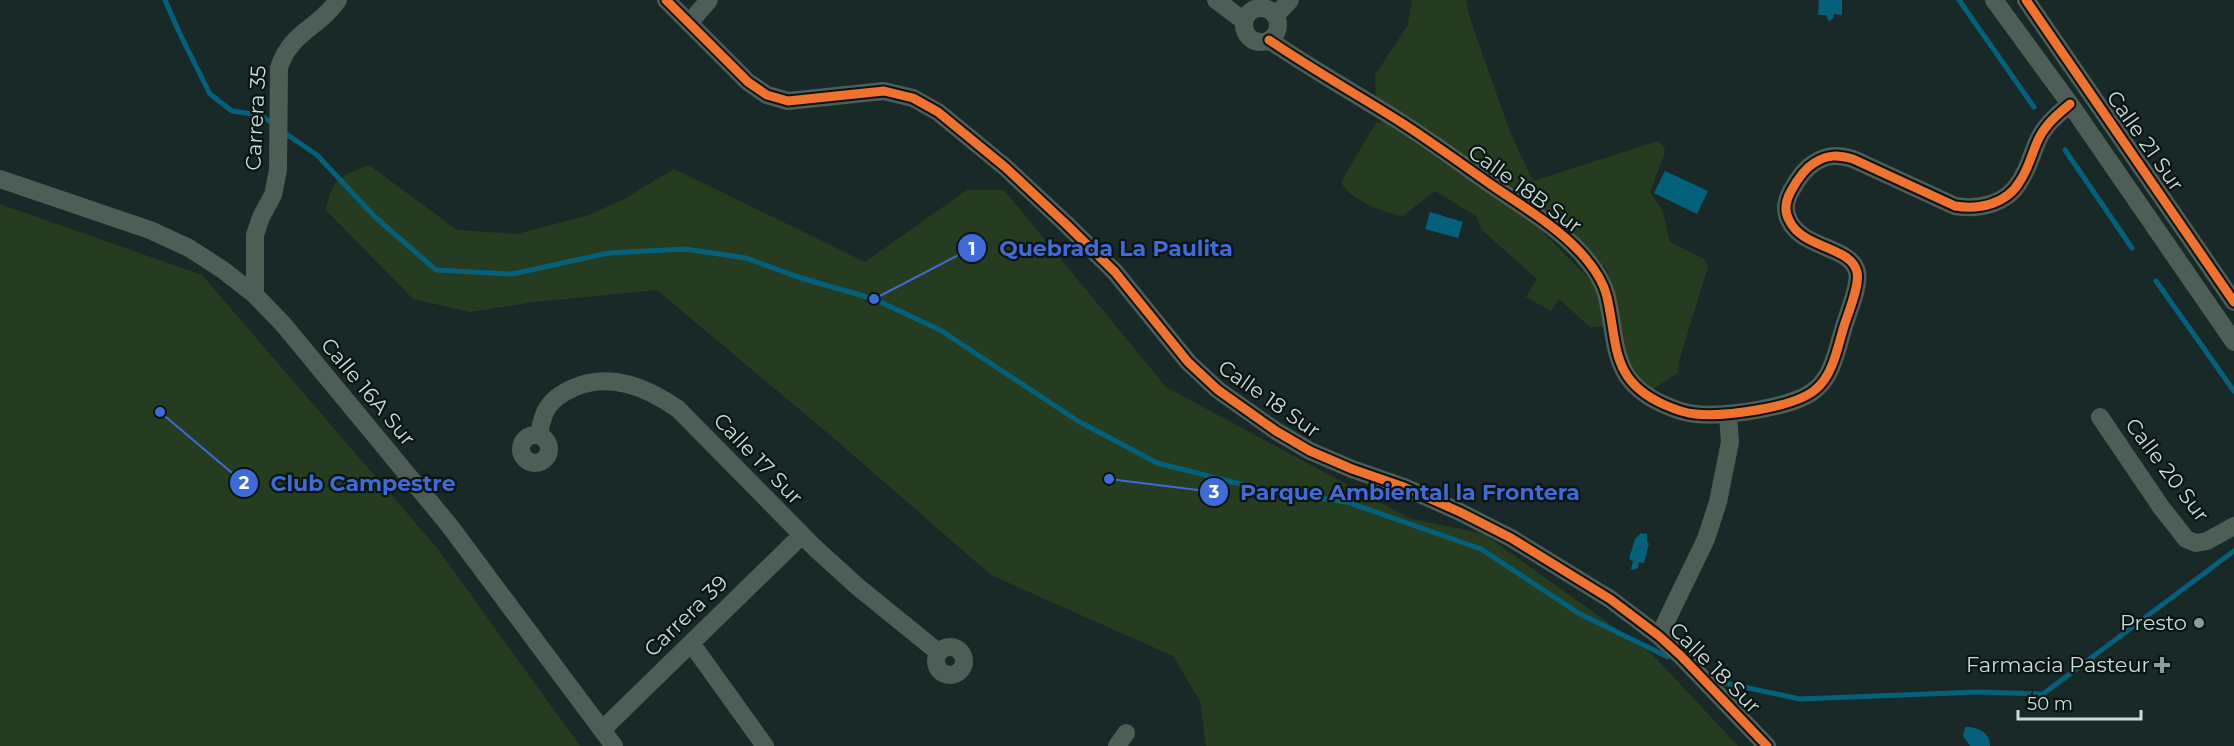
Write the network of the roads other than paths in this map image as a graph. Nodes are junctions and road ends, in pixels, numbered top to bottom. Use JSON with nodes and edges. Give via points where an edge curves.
{"nodes":[{"id":1,"x":338,"y":0,"type":"edge"},
{"id":2,"x":666,"y":0,"type":"edge"},
{"id":3,"x":709,"y":0,"type":"edge"},
{"id":4,"x":1216,"y":0,"type":"edge"},
{"id":5,"x":1290,"y":0,"type":"edge"},
{"id":6,"x":1994,"y":0,"type":"edge"},
{"id":7,"x":2026,"y":0,"type":"edge"},
{"id":8,"x":1275,"y":16,"type":"junction"},
{"id":9,"x":1244,"y":21,"type":"junction"},
{"id":10,"x":690,"y":22,"type":"junction"},
{"id":11,"x":1269,"y":40,"type":"junction"},
{"id":12,"x":2070,"y":104,"type":"junction"},
{"id":13,"x":0,"y":179,"type":"edge"},
{"id":14,"x":255,"y":295,"type":"junction"},
{"id":15,"x":2234,"y":302,"type":"edge"},
{"id":16,"x":2234,"y":342,"type":"edge"},
{"id":17,"x":1728,"y":415,"type":"junction"},
{"id":18,"x":2100,"y":417,"type":"dead end"},
{"id":19,"x":539,"y":434,"type":"dead end"},
{"id":20,"x":2234,"y":526,"type":"edge"},
{"id":21,"x":802,"y":536,"type":"junction"},
{"id":22,"x":1659,"y":636,"type":"junction"},
{"id":23,"x":691,"y":643,"type":"junction"},
{"id":24,"x":938,"y":652,"type":"dead end"},
{"id":25,"x":603,"y":729,"type":"junction"},
{"id":26,"x":614,"y":746,"type":"edge"},
{"id":27,"x":765,"y":746,"type":"edge"},
{"id":28,"x":1767,"y":746,"type":"edge"}],
"edges":[{"from":1,"to":14,"type":"street","name":"Carrera 35","via":[[284,53],[278,84],[278,170],[273,195],[255,236]]},
{"from":2,"to":10,"type":"street","name":"Calle 18 Sur"},
{"from":3,"to":10,"type":"street"},
{"from":4,"to":9,"type":"street"},
{"from":5,"to":8,"type":"street"},
{"from":6,"to":12,"type":"street","name":"Calle 21 Sur"},
{"from":7,"to":15,"type":"street","name":"Calle 21 Sur"},
{"from":8,"to":9,"type":"street","via":[[1266,9],[1255,9]]},
{"from":8,"to":11,"type":"street","via":[[1276,32]]},
{"from":9,"to":11,"type":"street","via":[[1245,32],[1253,40]]},
{"from":10,"to":22,"type":"street","name":"Calle 18 Sur","via":[[747,82],[767,95],[788,101],[884,91],[913,98],[938,112],[1066,224],[1114,272],[1188,362],[1218,390],[1310,451],[1423,496],[1511,538],[1610,599]]},
{"from":11,"to":17,"type":"street","name":"Calle 18B Sur","via":[[1402,123],[1542,220],[1578,250],[1595,270],[1606,295],[1615,350],[1635,387],[1674,409]]},
{"from":12,"to":16,"type":"street","name":"Calle 21 Sur"},
{"from":12,"to":17,"type":"street","name":"Calle 18B Sur","via":[[2039,137],[2020,183],[1989,206],[1955,206],[1836,154],[1809,166],[1787,198],[1786,214],[1792,228],[1806,239],[1852,263],[1858,273],[1853,299],[1828,372],[1815,390],[1777,405]]},
{"from":13,"to":14,"type":"street","name":"Calle 16A Sur","via":[[150,230],[189,248]]},
{"from":14,"to":25,"type":"street","name":"Calle 16A Sur","via":[[449,525]]},
{"from":17,"to":22,"type":"street","via":[[1730,442],[1719,502],[1706,539]]},
{"from":18,"to":20,"type":"street","name":"Calle 20 Sur","via":[[2186,539],[2207,542]]},
{"from":19,"to":21,"type":"street","name":"Calle 17 Sur","via":[[542,415],[550,402],[564,392],[602,381],[639,387],[678,409]]},
{"from":21,"to":23,"type":"street","name":"Carrera 39"},
{"from":21,"to":24,"type":"street","name":"Calle 17 Sur"},
{"from":22,"to":28,"type":"street","name":"Calle 18 Sur"},
{"from":23,"to":25,"type":"street","name":"Carrera 39"},
{"from":23,"to":27,"type":"street"},
{"from":25,"to":26,"type":"street","name":"Calle 16A Sur"}]}
